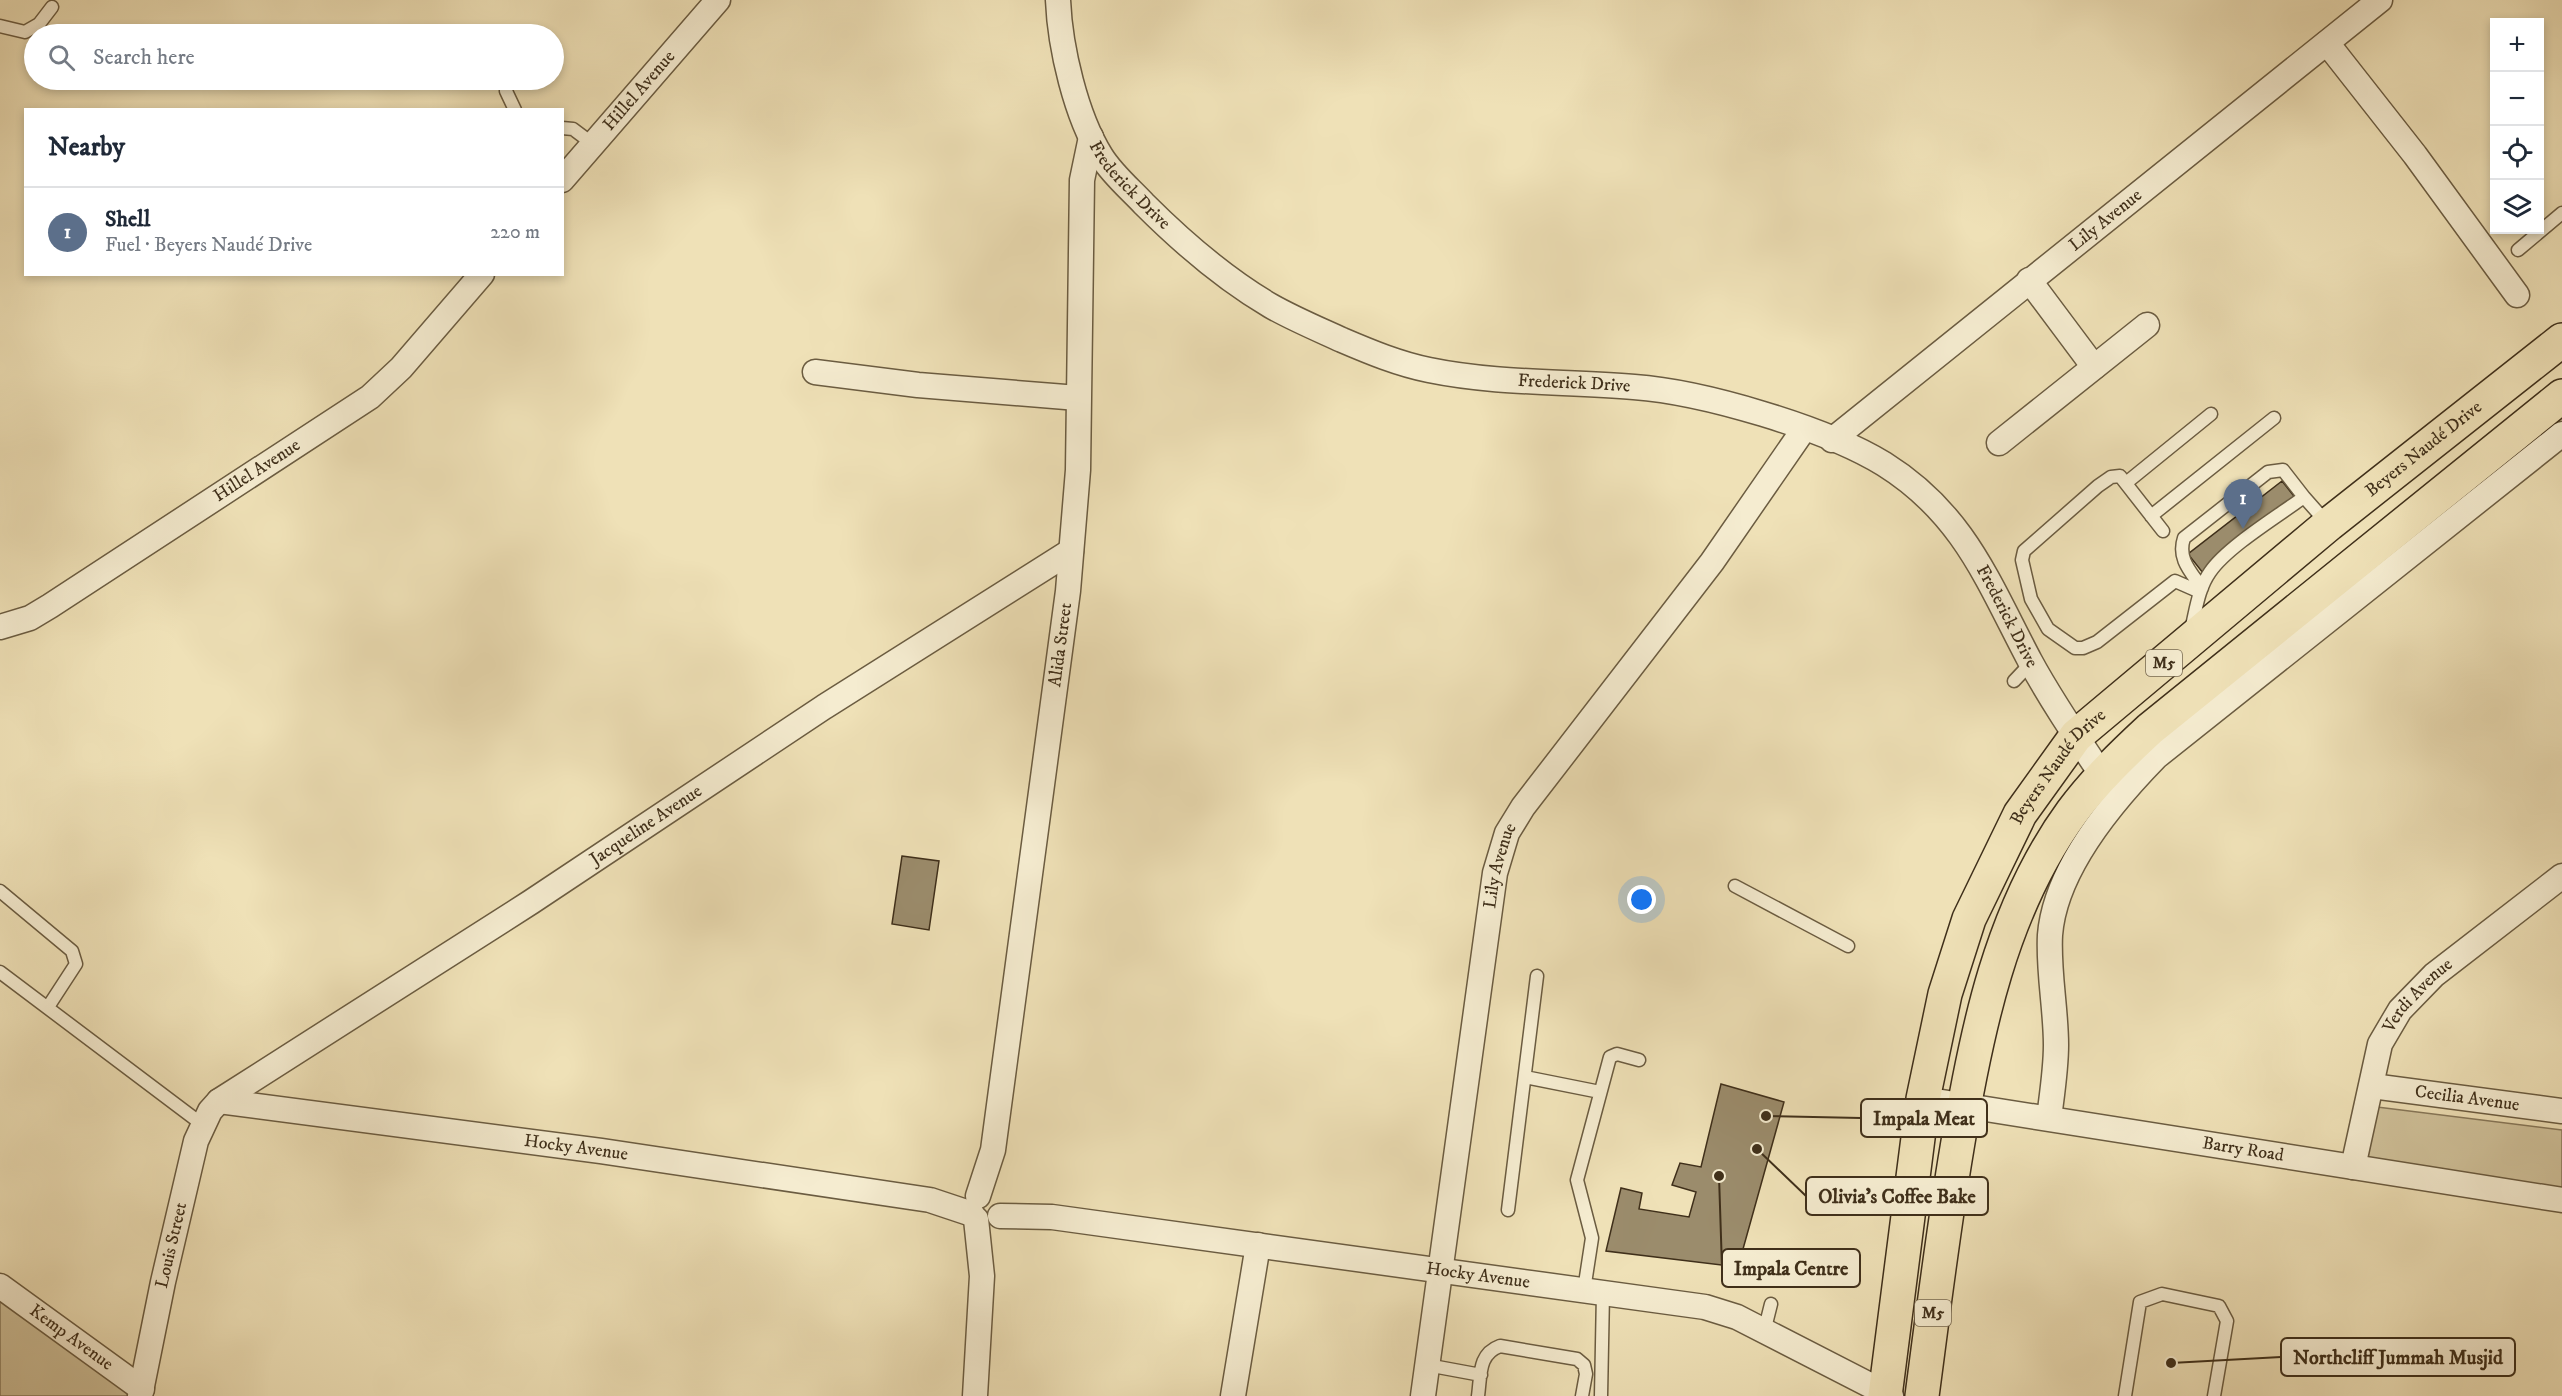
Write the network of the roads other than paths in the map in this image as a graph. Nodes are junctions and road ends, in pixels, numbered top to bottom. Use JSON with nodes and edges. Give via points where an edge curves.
{"nodes":[{"id":1,"x":718,"y":0,"type":"edge"},
{"id":2,"x":1058,"y":0,"type":"edge"},
{"id":3,"x":2380,"y":0,"type":"edge"},
{"id":4,"x":52,"y":7,"type":"dead end"},
{"id":5,"x":39,"y":24,"type":"edge"},
{"id":6,"x":0,"y":26,"type":"edge"},
{"id":7,"x":24,"y":32,"type":"edge"},
{"id":8,"x":2326,"y":43,"type":"junction"},
{"id":9,"x":506,"y":90,"type":"edge"},
{"id":10,"x":514,"y":108,"type":"edge"},
{"id":11,"x":564,"y":128,"type":"edge"},
{"id":12,"x":1091,"y":137,"type":"junction"},
{"id":13,"x":593,"y":144,"type":"junction"},
{"id":14,"x":564,"y":178,"type":"edge"},
{"id":15,"x":2562,"y":213,"type":"edge"},
{"id":16,"x":2518,"y":250,"type":"dead end"},
{"id":17,"x":480,"y":276,"type":"edge"},
{"id":18,"x":2029,"y":280,"type":"junction"},
{"id":19,"x":2517,"y":295,"type":"dead end"},
{"id":20,"x":2147,"y":325,"type":"dead end"},
{"id":21,"x":2562,"y":340,"type":"edge"},
{"id":22,"x":2094,"y":367,"type":"junction"},
{"id":23,"x":815,"y":372,"type":"dead end"},
{"id":24,"x":2562,"y":396,"type":"edge"},
{"id":25,"x":1078,"y":398,"type":"junction"},
{"id":26,"x":2211,"y":414,"type":"dead end"},
{"id":27,"x":2274,"y":418,"type":"dead end"},
{"id":28,"x":1804,"y":429,"type":"junction"},
{"id":29,"x":2562,"y":434,"type":"edge"},
{"id":30,"x":1832,"y":440,"type":"junction"},
{"id":31,"x":2000,"y":443,"type":"dead end"},
{"id":32,"x":2126,"y":483,"type":"junction"},
{"id":33,"x":2304,"y":497,"type":"junction"},
{"id":34,"x":2151,"y":516,"type":"junction"},
{"id":35,"x":2329,"y":524,"type":"junction"},
{"id":36,"x":2163,"y":531,"type":"dead end"},
{"id":37,"x":1071,"y":551,"type":"junction"},
{"id":38,"x":2201,"y":590,"type":"junction"},
{"id":39,"x":0,"y":627,"type":"edge"},
{"id":40,"x":2188,"y":642,"type":"junction"},
{"id":41,"x":2031,"y":663,"type":"junction"},
{"id":42,"x":2014,"y":681,"type":"dead end"},
{"id":43,"x":2076,"y":736,"type":"junction"},
{"id":44,"x":2102,"y":775,"type":"junction"},
{"id":45,"x":2562,"y":876,"type":"edge"},
{"id":46,"x":1735,"y":886,"type":"dead end"},
{"id":47,"x":0,"y":891,"type":"edge"},
{"id":48,"x":1848,"y":946,"type":"dead end"},
{"id":49,"x":0,"y":972,"type":"edge"},
{"id":50,"x":1537,"y":976,"type":"dead end"},
{"id":51,"x":48,"y":1007,"type":"junction"},
{"id":52,"x":1638,"y":1060,"type":"dead end"},
{"id":53,"x":1525,"y":1077,"type":"junction"},
{"id":54,"x":2372,"y":1086,"type":"junction"},
{"id":55,"x":1600,"y":1092,"type":"junction"},
{"id":56,"x":1923,"y":1099,"type":"junction"},
{"id":57,"x":219,"y":1101,"type":"junction"},
{"id":58,"x":1964,"y":1105,"type":"junction"},
{"id":59,"x":2562,"y":1110,"type":"edge"},
{"id":60,"x":2049,"y":1118,"type":"junction"},
{"id":61,"x":202,"y":1125,"type":"junction"},
{"id":62,"x":2353,"y":1167,"type":"junction"},
{"id":63,"x":2562,"y":1200,"type":"edge"},
{"id":64,"x":987,"y":1208,"type":"junction"},
{"id":65,"x":1508,"y":1210,"type":"dead end"},
{"id":66,"x":1258,"y":1245,"type":"junction"},
{"id":67,"x":1440,"y":1270,"type":"junction"},
{"id":68,"x":0,"y":1286,"type":"edge"},
{"id":69,"x":1594,"y":1292,"type":"junction"},
{"id":70,"x":1771,"y":1304,"type":"dead end"},
{"id":71,"x":1764,"y":1332,"type":"junction"},
{"id":72,"x":1427,"y":1365,"type":"junction"},
{"id":73,"x":1481,"y":1374,"type":"junction"},
{"id":74,"x":141,"y":1393,"type":"edge"},
{"id":75,"x":1887,"y":1395,"type":"edge"},
{"id":76,"x":975,"y":1396,"type":"edge"},
{"id":77,"x":1233,"y":1396,"type":"edge"},
{"id":78,"x":1423,"y":1396,"type":"edge"},
{"id":79,"x":1478,"y":1396,"type":"edge"},
{"id":80,"x":1582,"y":1396,"type":"edge"},
{"id":81,"x":1601,"y":1396,"type":"edge"},
{"id":82,"x":1922,"y":1396,"type":"edge"},
{"id":83,"x":2125,"y":1396,"type":"edge"},
{"id":84,"x":2214,"y":1396,"type":"edge"}],
"edges":[{"from":1,"to":13,"type":"street","name":"Hillel Avenue"},
{"from":2,"to":12,"type":"street","name":"Frederick Drive","via":[[1075,89]]},
{"from":3,"to":8,"type":"street","name":"Lily Avenue"},
{"from":4,"to":5,"type":"lane"},
{"from":6,"to":7,"type":"lane"},
{"from":8,"to":18,"type":"street","name":"Lily Avenue"},
{"from":8,"to":19,"type":"street","via":[[2415,155]]},
{"from":9,"to":10,"type":"lane"},
{"from":11,"to":13,"type":"lane","via":[[573,129]]},
{"from":12,"to":25,"type":"street","name":"Alida Street","via":[[1082,180]]},
{"from":12,"to":28,"type":"street","name":"Frederick Drive","via":[[1118,177],[1174,233],[1245,289],[1273,307],[1375,354],[1426,370],[1477,378],[1636,387],[1684,394]]},
{"from":13,"to":14,"type":"street","name":"Hillel Avenue"},
{"from":15,"to":16,"type":"lane"},
{"from":17,"to":39,"type":"street","name":"Hillel Avenue","via":[[370,398],[50,606],[30,618]]},
{"from":18,"to":22,"type":"street"},
{"from":18,"to":30,"type":"street","name":"Lily Avenue"},
{"from":20,"to":22,"type":"street"},
{"from":21,"to":35,"type":"main road","name":"Beyers Naudé Drive","number":"M5"},
{"from":22,"to":31,"type":"street"},
{"from":23,"to":25,"type":"street"},
{"from":24,"to":44,"type":"main road","name":"Beyers Naudé Drive","number":"M5","via":[[2150,729]]},
{"from":25,"to":37,"type":"street","name":"Alida Street","via":[[1078,470]]},
{"from":26,"to":32,"type":"lane"},
{"from":27,"to":34,"type":"lane"},
{"from":28,"to":30,"type":"street","name":"Frederick Drive"},
{"from":28,"to":67,"type":"street","name":"Lily Avenue","via":[[1737,528],[1523,807],[1507,834],[1495,873]]},
{"from":29,"to":60,"type":"street","via":[[2156,758],[2112,806],[2070,872],[2050,934],[2056,1046]]},
{"from":30,"to":41,"type":"street","name":"Frederick Drive","via":[[1904,477],[1948,518],[1986,572]]},
{"from":32,"to":34,"type":"lane"},
{"from":32,"to":38,"type":"lane","via":[[2120,476],[2111,477],[2024,550],[2022,560],[2031,599],[2048,629],[2075,648],[2083,648],[2097,642],[2175,581]]},
{"from":33,"to":35,"type":"lane"},
{"from":33,"to":38,"type":"lane","via":[[2219,562]]},
{"from":33,"to":38,"type":"lane","via":[[2283,470],[2268,472],[2184,538],[2184,562]]},
{"from":34,"to":36,"type":"lane"},
{"from":35,"to":40,"type":"main road","name":"Beyers Naudé Drive","number":"M5"},
{"from":37,"to":57,"type":"street","name":"Jacqueline Avenue"},
{"from":37,"to":64,"type":"street","name":"Alida Street"},
{"from":38,"to":40,"type":"lane"},
{"from":40,"to":43,"type":"main road","name":"Beyers Naudé Drive","number":"M5"},
{"from":41,"to":42,"type":"lane"},
{"from":41,"to":43,"type":"street","name":"Frederick Drive"},
{"from":43,"to":44,"type":"street","name":"Frederick Drive"},
{"from":43,"to":56,"type":"main road","name":"Beyers Naudé Drive","number":"M5","via":[[2020,814],[1969,919],[1945,994]]},
{"from":44,"to":58,"type":"main road","name":"Beyers Naudé Drive","number":"M5","via":[[2042,861],[2015,916],[1983,1009]]},
{"from":45,"to":54,"type":"street","name":"Verdi Avenue","via":[[2434,975],[2400,1010],[2380,1044]]},
{"from":46,"to":48,"type":"lane"},
{"from":47,"to":51,"type":"lane","via":[[75,957],[76,964]]},
{"from":49,"to":51,"type":"lane"},
{"from":50,"to":53,"type":"lane"},
{"from":51,"to":61,"type":"lane"},
{"from":52,"to":55,"type":"lane","via":[[1612,1054]]},
{"from":53,"to":55,"type":"lane"},
{"from":53,"to":65,"type":"lane"},
{"from":54,"to":59,"type":"street","name":"Cecilia Avenue"},
{"from":54,"to":62,"type":"street","name":"Verdi Avenue"},
{"from":55,"to":69,"type":"lane","via":[[1577,1180],[1592,1238]]},
{"from":56,"to":58,"type":"street","name":"Barry Road"},
{"from":56,"to":75,"type":"main road","name":"Beyers Naudé Drive","number":"M5"},
{"from":57,"to":61,"type":"street","name":"Louis Street"},
{"from":57,"to":64,"type":"street","name":"Hocky Avenue","via":[[601,1151]]},
{"from":58,"to":60,"type":"street","name":"Barry Road"},
{"from":58,"to":82,"type":"main road","name":"Beyers Naudé Drive","number":"M5"},
{"from":60,"to":62,"type":"street","name":"Barry Road"},
{"from":61,"to":74,"type":"street","name":"Louis Street","via":[[177,1216]]},
{"from":62,"to":63,"type":"street","name":"Barry Road"},
{"from":64,"to":66,"type":"street","name":"Hocky Avenue"},
{"from":64,"to":76,"type":"street","name":"Alida Street","via":[[987,1268],[982,1276]]},
{"from":66,"to":67,"type":"street","name":"Hocky Avenue"},
{"from":66,"to":77,"type":"street"},
{"from":67,"to":69,"type":"street","name":"Hocky Avenue"},
{"from":67,"to":72,"type":"street","name":"Lily Avenue"},
{"from":68,"to":74,"type":"street","name":"Kemp Avenue"},
{"from":69,"to":71,"type":"street","name":"Hocky Avenue","via":[[1721,1310]]},
{"from":69,"to":81,"type":"lane"},
{"from":70,"to":71,"type":"lane"},
{"from":71,"to":75,"type":"street","name":"Hocky Avenue"},
{"from":72,"to":73,"type":"lane"},
{"from":72,"to":78,"type":"street","name":"Lily Avenue"},
{"from":73,"to":79,"type":"lane"},
{"from":73,"to":80,"type":"lane","via":[[1482,1360],[1500,1346],[1577,1359],[1586,1374]]},
{"from":83,"to":84,"type":"lane","via":[[2140,1302],[2162,1294],[2219,1306],[2225,1314]]}]}
